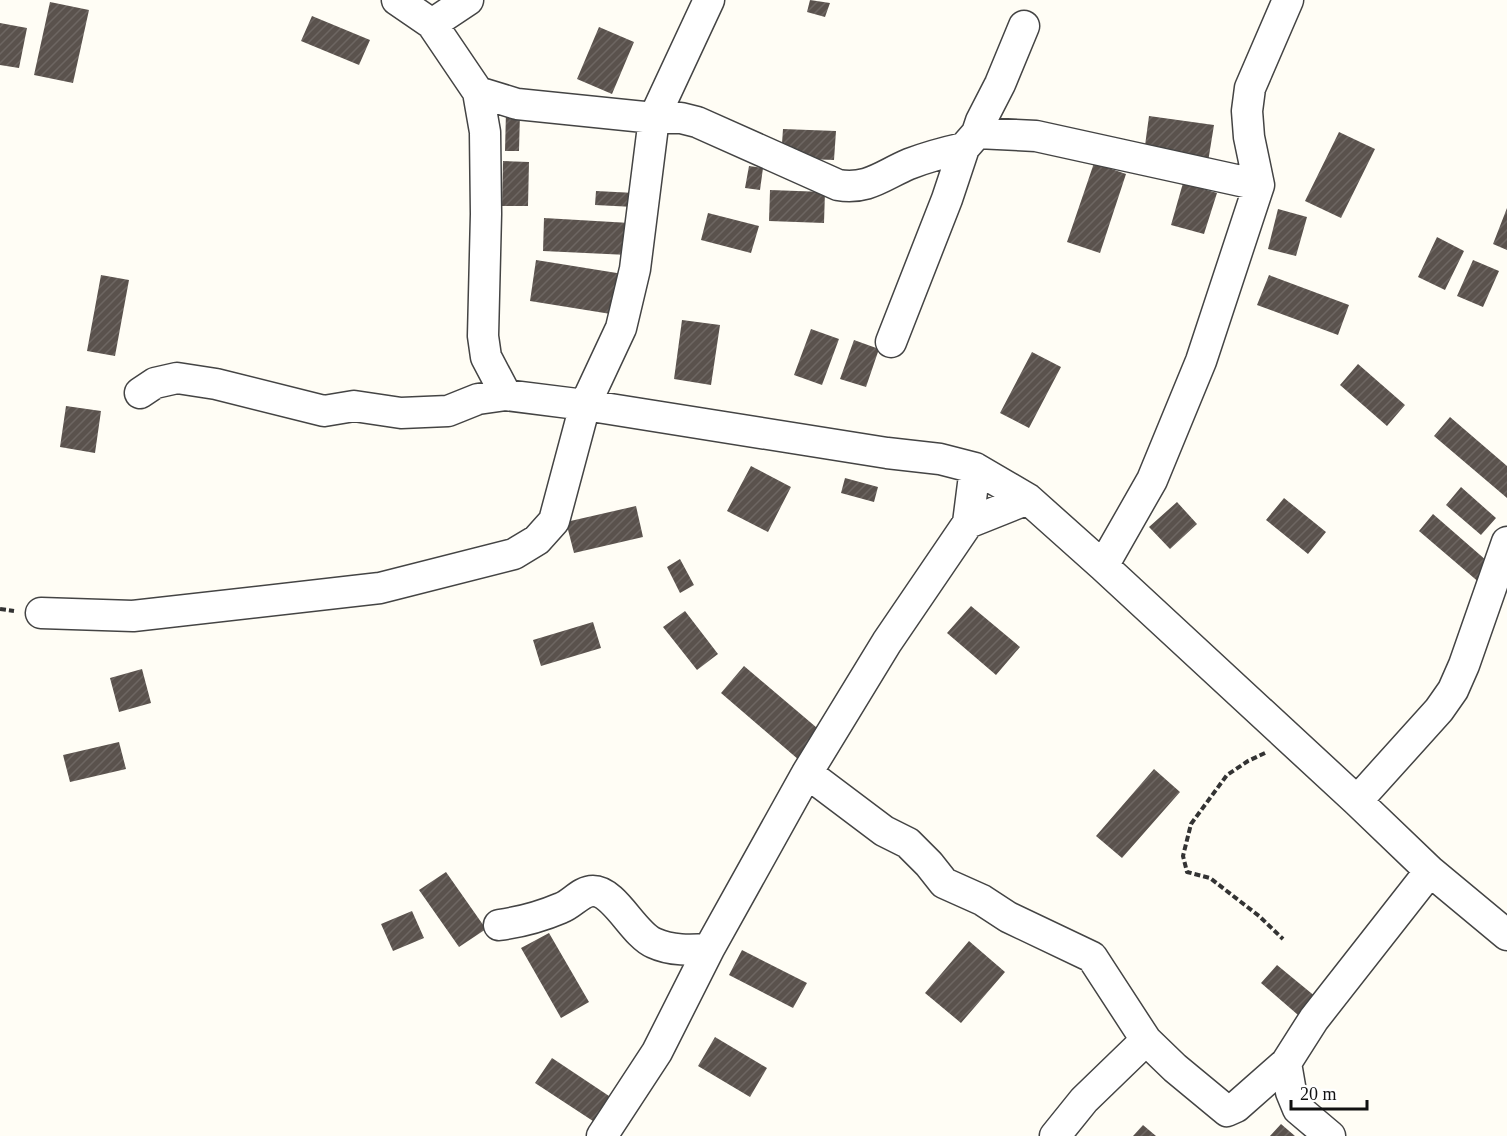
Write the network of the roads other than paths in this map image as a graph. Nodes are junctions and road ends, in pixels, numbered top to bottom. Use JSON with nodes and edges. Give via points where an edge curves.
{"nodes":[{"id":1,"x":397,"y":0,"type":"edge"},
{"id":2,"x":468,"y":0,"type":"edge"},
{"id":3,"x":709,"y":0,"type":"edge"},
{"id":4,"x":1288,"y":0,"type":"edge"},
{"id":5,"x":432,"y":24,"type":"junction"},
{"id":6,"x":1023,"y":26,"type":"dead end"},
{"id":7,"x":478,"y":92,"type":"junction"},
{"id":8,"x":654,"y":118,"type":"junction"},
{"id":9,"x":970,"y":141,"type":"junction"},
{"id":10,"x":1260,"y":185,"type":"junction"},
{"id":11,"x":891,"y":342,"type":"dead end"},
{"id":12,"x":140,"y":393,"type":"dead end"},
{"id":13,"x":506,"y":396,"type":"junction"},
{"id":14,"x":585,"y":405,"type":"junction"},
{"id":15,"x":975,"y":468,"type":"junction"},
{"id":16,"x":1028,"y":499,"type":"junction"},
{"id":17,"x":968,"y":523,"type":"junction"},
{"id":18,"x":1507,"y":542,"type":"edge"},
{"id":19,"x":1103,"y":566,"type":"junction"},
{"id":20,"x":41,"y":613,"type":"dead end"},
{"id":21,"x":807,"y":773,"type":"junction"},
{"id":22,"x":1357,"y":801,"type":"junction"},
{"id":23,"x":1430,"y":871,"type":"junction"},
{"id":24,"x":499,"y":925,"type":"dead end"},
{"id":25,"x":1507,"y":935,"type":"edge"},
{"id":26,"x":709,"y":949,"type":"junction"},
{"id":27,"x":1146,"y":1040,"type":"junction"},
{"id":28,"x":1286,"y":1062,"type":"junction"},
{"id":29,"x":602,"y":1136,"type":"edge"},
{"id":30,"x":1055,"y":1136,"type":"edge"},
{"id":31,"x":1330,"y":1136,"type":"edge"}],
"edges":[{"from":1,"to":5,"type":"street"},
{"from":2,"to":5,"type":"street"},
{"from":3,"to":8,"type":"street"},
{"from":4,"to":10,"type":"street","via":[[1250,88],[1248,120]]},
{"from":5,"to":7,"type":"street"},
{"from":6,"to":9,"type":"street","via":[[1000,84]]},
{"from":7,"to":8,"type":"street","via":[[518,104]]},
{"from":7,"to":13,"type":"street","via":[[485,132],[483,336],[486,357]]},
{"from":8,"to":9,"type":"street","via":[[696,122],[838,185],[854,187]]},
{"from":8,"to":14,"type":"street","via":[[635,269],[621,328]]},
{"from":9,"to":10,"type":"street","via":[[1036,136]]},
{"from":9,"to":11,"type":"street"},
{"from":10,"to":19,"type":"street","via":[[1201,361],[1152,480]]},
{"from":12,"to":13,"type":"street","via":[[155,383],[177,378],[324,411],[354,406],[401,412],[448,411],[478,399]]},
{"from":13,"to":14,"type":"street"},
{"from":14,"to":15,"type":"street","via":[[940,459]]},
{"from":14,"to":20,"type":"street","via":[[554,521],[537,540],[514,554],[380,588],[133,616]]},
{"from":15,"to":16,"type":"street"},
{"from":15,"to":17,"type":"street"},
{"from":16,"to":17,"type":"street"},
{"from":16,"to":19,"type":"street"},
{"from":17,"to":21,"type":"street","via":[[887,642]]},
{"from":18,"to":22,"type":"street","via":[[1453,690]]},
{"from":19,"to":22,"type":"street"},
{"from":21,"to":26,"type":"street"},
{"from":21,"to":27,"type":"street","via":[[884,831],[908,843],[944,883],[1092,957]]},
{"from":22,"to":23,"type":"street"},
{"from":23,"to":25,"type":"street"},
{"from":23,"to":28,"type":"street","via":[[1314,1019]]},
{"from":24,"to":26,"type":"street","via":[[530,920],[565,907],[591,891],[603,893],[654,943],[687,951]]},
{"from":26,"to":29,"type":"street","via":[[657,1052]]},
{"from":27,"to":28,"type":"street","via":[[1227,1111]]},
{"from":27,"to":30,"type":"street","via":[[1084,1100]]},
{"from":28,"to":31,"type":"street","via":[[1298,1109]]}]}
